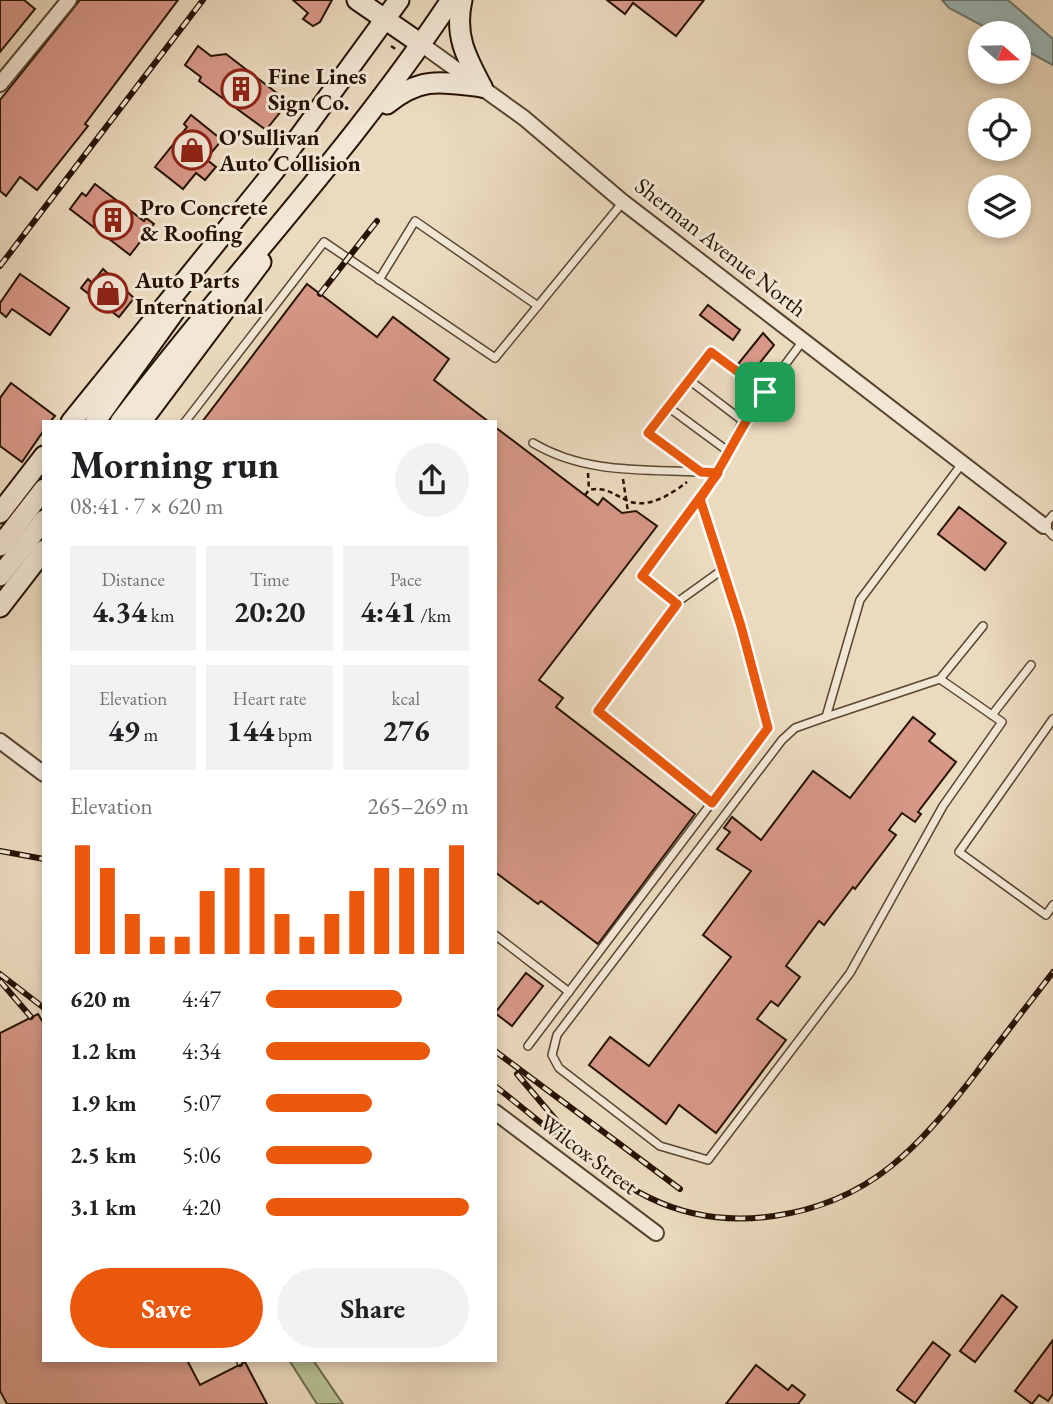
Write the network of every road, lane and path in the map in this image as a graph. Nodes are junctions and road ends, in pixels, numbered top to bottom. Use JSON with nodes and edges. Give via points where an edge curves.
{"nodes":[{"id":1,"x":357,"y":0,"type":"edge"},
{"id":2,"x":399,"y":0,"type":"edge"},
{"id":3,"x":451,"y":0,"type":"edge"},
{"id":4,"x":462,"y":0,"type":"edge"},
{"id":5,"x":64,"y":2,"type":"edge"},
{"id":6,"x":384,"y":20,"type":"junction"},
{"id":7,"x":421,"y":44,"type":"junction"},
{"id":8,"x":0,"y":84,"type":"edge"},
{"id":9,"x":482,"y":88,"type":"junction"},
{"id":10,"x":360,"y":128,"type":"junction"},
{"id":11,"x":275,"y":170,"type":"junction"},
{"id":12,"x":623,"y":202,"type":"junction"},
{"id":13,"x":296,"y":209,"type":"junction"},
{"id":14,"x":379,"y":280,"type":"junction"},
{"id":15,"x":538,"y":306,"type":"junction"},
{"id":16,"x":802,"y":342,"type":"junction"},
{"id":17,"x":689,"y":380,"type":"junction"},
{"id":18,"x":765,"y":392,"type":"junction"},
{"id":19,"x":668,"y":407,"type":"junction"},
{"id":20,"x":73,"y":420,"type":"edge"},
{"id":21,"x":96,"y":420,"type":"edge"},
{"id":22,"x":122,"y":420,"type":"edge"},
{"id":23,"x":143,"y":420,"type":"edge"},
{"id":24,"x":187,"y":420,"type":"edge"},
{"id":25,"x":743,"y":421,"type":"junction"},
{"id":26,"x":533,"y":443,"type":"dead end"},
{"id":27,"x":729,"y":452,"type":"junction"},
{"id":28,"x":42,"y":459,"type":"edge"},
{"id":29,"x":588,"y":465,"type":"junction"},
{"id":30,"x":961,"y":465,"type":"junction"},
{"id":31,"x":622,"y":469,"type":"junction"},
{"id":32,"x":701,"y":472,"type":"junction"},
{"id":33,"x":718,"y":473,"type":"junction"},
{"id":34,"x":589,"y":490,"type":"junction"},
{"id":35,"x":42,"y":492,"type":"edge"},
{"id":36,"x":585,"y":495,"type":"dead end"},
{"id":37,"x":626,"y":499,"type":"junction"},
{"id":38,"x":700,"y":499,"type":"junction"},
{"id":39,"x":628,"y":512,"type":"dead end"},
{"id":40,"x":0,"y":513,"type":"edge"},
{"id":41,"x":42,"y":521,"type":"edge"},
{"id":42,"x":1050,"y":526,"type":"edge"},
{"id":43,"x":11,"y":542,"type":"edge"},
{"id":44,"x":42,"y":553,"type":"edge"},
{"id":45,"x":722,"y":570,"type":"junction"},
{"id":46,"x":0,"y":576,"type":"edge"},
{"id":47,"x":677,"y":604,"type":"junction"},
{"id":48,"x":0,"y":607,"type":"edge"},
{"id":49,"x":983,"y":626,"type":"dead end"},
{"id":50,"x":1031,"y":665,"type":"dead end"},
{"id":51,"x":940,"y":680,"type":"junction"},
{"id":52,"x":992,"y":715,"type":"junction"},
{"id":53,"x":825,"y":717,"type":"junction"},
{"id":54,"x":1053,"y":719,"type":"edge"},
{"id":55,"x":0,"y":741,"type":"edge"},
{"id":56,"x":42,"y":772,"type":"edge"},
{"id":57,"x":712,"y":803,"type":"junction"},
{"id":58,"x":1053,"y":905,"type":"edge"},
{"id":59,"x":497,"y":937,"type":"edge"},
{"id":60,"x":569,"y":992,"type":"junction"},
{"id":61,"x":528,"y":1046,"type":"dead end"},
{"id":62,"x":497,"y":1114,"type":"edge"},
{"id":63,"x":656,"y":1233,"type":"dead end"}],
"edges":[{"from":1,"to":6,"type":"main road","name":"Sherman Avenue North"},
{"from":2,"to":6,"type":"main road"},
{"from":3,"to":7,"type":"main road"},
{"from":4,"to":9,"type":"main road","via":[[460,41]]},
{"from":5,"to":8,"type":"street"},
{"from":6,"to":7,"type":"main road","name":"Sherman Avenue North"},
{"from":6,"to":11,"type":"main road"},
{"from":7,"to":9,"type":"street","name":"Sherman Avenue North"},
{"from":7,"to":10,"type":"main road"},
{"from":9,"to":10,"type":"main road","via":[[424,83],[404,90]]},
{"from":9,"to":12,"type":"street","name":"Sherman Avenue North"},
{"from":10,"to":13,"type":"main road"},
{"from":11,"to":20,"type":"main road"},
{"from":11,"to":21,"type":"main road"},
{"from":12,"to":15,"type":"lane"},
{"from":12,"to":16,"type":"street","name":"Sherman Avenue North"},
{"from":13,"to":22,"type":"main road","via":[[243,267]]},
{"from":13,"to":23,"type":"main road","via":[[252,276]]},
{"from":14,"to":15,"type":"lane","via":[[495,358]]},
{"from":14,"to":15,"type":"lane","via":[[415,221]]},
{"from":14,"to":24,"type":"lane","via":[[324,242]]},
{"from":16,"to":18,"type":"lane"},
{"from":16,"to":30,"type":"street","name":"Sherman Avenue North"},
{"from":17,"to":18,"type":"lane","via":[[711,352]]},
{"from":17,"to":19,"type":"lane"},
{"from":17,"to":25,"type":"lane"},
{"from":18,"to":25,"type":"lane"},
{"from":19,"to":27,"type":"lane"},
{"from":19,"to":32,"type":"lane","via":[[648,433]]},
{"from":25,"to":27,"type":"lane"},
{"from":26,"to":29,"type":"lane"},
{"from":27,"to":33,"type":"lane"},
{"from":28,"to":40,"type":"main road"},
{"from":29,"to":31,"type":"lane"},
{"from":29,"to":34,"type":"path"},
{"from":30,"to":42,"type":"street","name":"Sherman Avenue North"},
{"from":30,"to":53,"type":"lane","via":[[860,600]]},
{"from":31,"to":32,"type":"lane"},
{"from":31,"to":37,"type":"path"},
{"from":32,"to":33,"type":"lane"},
{"from":32,"to":37,"type":"path","via":[[662,498],[639,503]]},
{"from":33,"to":38,"type":"lane"},
{"from":34,"to":36,"type":"path"},
{"from":34,"to":37,"type":"path","via":[[605,490]]},
{"from":35,"to":43,"type":"main road"},
{"from":37,"to":39,"type":"path"},
{"from":38,"to":45,"type":"lane"},
{"from":38,"to":47,"type":"lane","via":[[642,576]]},
{"from":41,"to":43,"type":"main road"},
{"from":43,"to":46,"type":"main road"},
{"from":44,"to":48,"type":"main road"},
{"from":45,"to":47,"type":"lane"},
{"from":45,"to":57,"type":"lane","via":[[768,728]]},
{"from":47,"to":57,"type":"lane","via":[[598,711]]},
{"from":49,"to":51,"type":"lane"},
{"from":50,"to":52,"type":"lane"},
{"from":51,"to":52,"type":"lane"},
{"from":51,"to":53,"type":"lane"},
{"from":52,"to":53,"type":"lane","via":[[1002,722],[943,806],[876,932],[827,1006],[708,1160],[669,1149],[652,1141],[559,1068],[552,1055],[553,1042],[782,740],[795,729]]},
{"from":54,"to":58,"type":"lane","via":[[959,852],[1046,915]]},
{"from":55,"to":56,"type":"street"},
{"from":57,"to":60,"type":"lane"},
{"from":59,"to":60,"type":"lane"},
{"from":60,"to":61,"type":"lane"},
{"from":62,"to":63,"type":"street","name":"Wilcox Street"}]}
